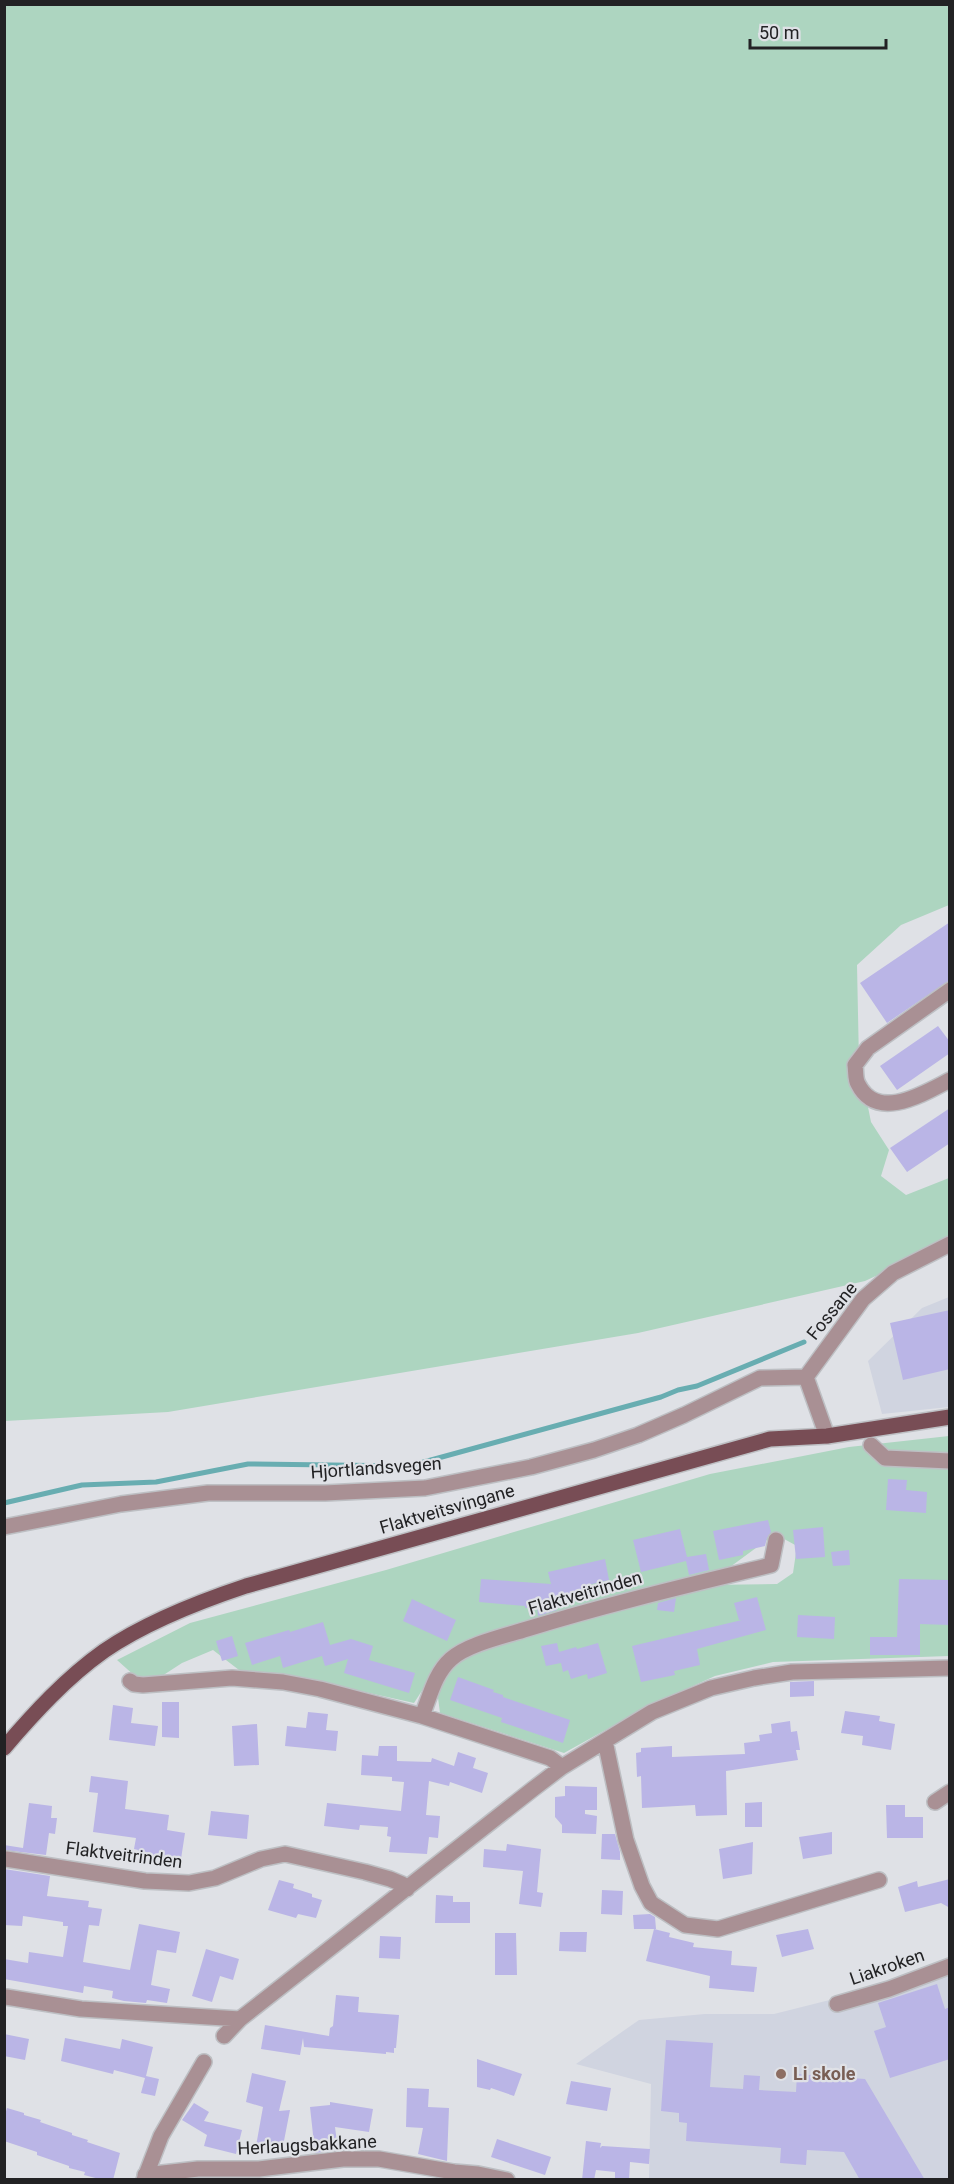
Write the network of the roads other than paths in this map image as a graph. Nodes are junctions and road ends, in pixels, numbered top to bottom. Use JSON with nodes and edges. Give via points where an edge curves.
{"nodes":[{"id":1,"x":950,"y":990,"type":"edge"},
{"id":2,"x":950,"y":1080,"type":"edge"},
{"id":3,"x":950,"y":1244,"type":"edge"},
{"id":4,"x":806,"y":1377,"type":"junction"},
{"id":5,"x":950,"y":1418,"type":"edge"},
{"id":6,"x":827,"y":1436,"type":"junction"},
{"id":7,"x":871,"y":1445,"type":"dead end"},
{"id":8,"x":950,"y":1461,"type":"edge"},
{"id":9,"x":4,"y":1527,"type":"edge"},
{"id":10,"x":776,"y":1540,"type":"dead end"},
{"id":11,"x":950,"y":1668,"type":"edge"},
{"id":12,"x":130,"y":1681,"type":"dead end"},
{"id":13,"x":422,"y":1716,"type":"junction"},
{"id":14,"x":604,"y":1741,"type":"junction"},
{"id":15,"x":4,"y":1748,"type":"edge"},
{"id":16,"x":562,"y":1767,"type":"junction"},
{"id":17,"x":950,"y":1792,"type":"edge"},
{"id":18,"x":935,"y":1802,"type":"dead end"},
{"id":19,"x":6,"y":1859,"type":"edge"},
{"id":20,"x":879,"y":1880,"type":"dead end"},
{"id":21,"x":407,"y":1889,"type":"junction"},
{"id":22,"x":950,"y":1966,"type":"edge"},
{"id":23,"x":6,"y":1997,"type":"dead end"},
{"id":24,"x":837,"y":2004,"type":"dead end"},
{"id":25,"x":240,"y":2019,"type":"junction"},
{"id":26,"x":224,"y":2036,"type":"dead end"},
{"id":27,"x":204,"y":2062,"type":"dead end"},
{"id":28,"x":145,"y":2177,"type":"edge"},
{"id":29,"x":507,"y":2180,"type":"edge"}],
"edges":[{"from":1,"to":2,"type":"street","via":[[868,1048],[855,1065],[857,1083],[870,1100],[890,1105]]},
{"from":3,"to":4,"type":"street","name":"Fossane","via":[[893,1273],[863,1299]]},
{"from":4,"to":6,"type":"street"},
{"from":4,"to":9,"type":"street","name":"Hjortlandsvegen","via":[[760,1378],[675,1419],[594,1450],[425,1488],[208,1493],[121,1504]]},
{"from":5,"to":6,"type":"main road","name":"Flaktveitsvingane"},
{"from":6,"to":15,"type":"main road","name":"Flaktveitsvingane","via":[[758,1442],[200,1601],[105,1651],[35,1713]]},
{"from":7,"to":8,"type":"street","via":[[885,1458]]},
{"from":10,"to":13,"type":"street","name":"Flaktveitrinden","via":[[771,1564],[609,1604],[462,1652],[436,1678]]},
{"from":11,"to":14,"type":"street","via":[[792,1672],[754,1678],[711,1688],[652,1712]]},
{"from":12,"to":13,"type":"street","via":[[143,1685],[253,1678],[320,1689]]},
{"from":13,"to":16,"type":"street","via":[[550,1758]]},
{"from":14,"to":16,"type":"street"},
{"from":14,"to":20,"type":"street","via":[[626,1839],[642,1886],[651,1903],[685,1925],[718,1929]]},
{"from":16,"to":21,"type":"street"},
{"from":17,"to":18,"type":"street"},
{"from":19,"to":21,"type":"street","name":"Flaktveitrinden","via":[[145,1881],[189,1883],[285,1854],[365,1872]]},
{"from":21,"to":25,"type":"street"},
{"from":22,"to":24,"type":"street","name":"Liakroken"},
{"from":23,"to":25,"type":"street","via":[[81,2009]]},
{"from":25,"to":26,"type":"street"},
{"from":27,"to":28,"type":"street","name":"Herlaugsbakkane","via":[[161,2136]]},
{"from":28,"to":29,"type":"street","name":"Herlaugsbakkane","via":[[198,2169],[259,2169],[379,2159]]}]}
